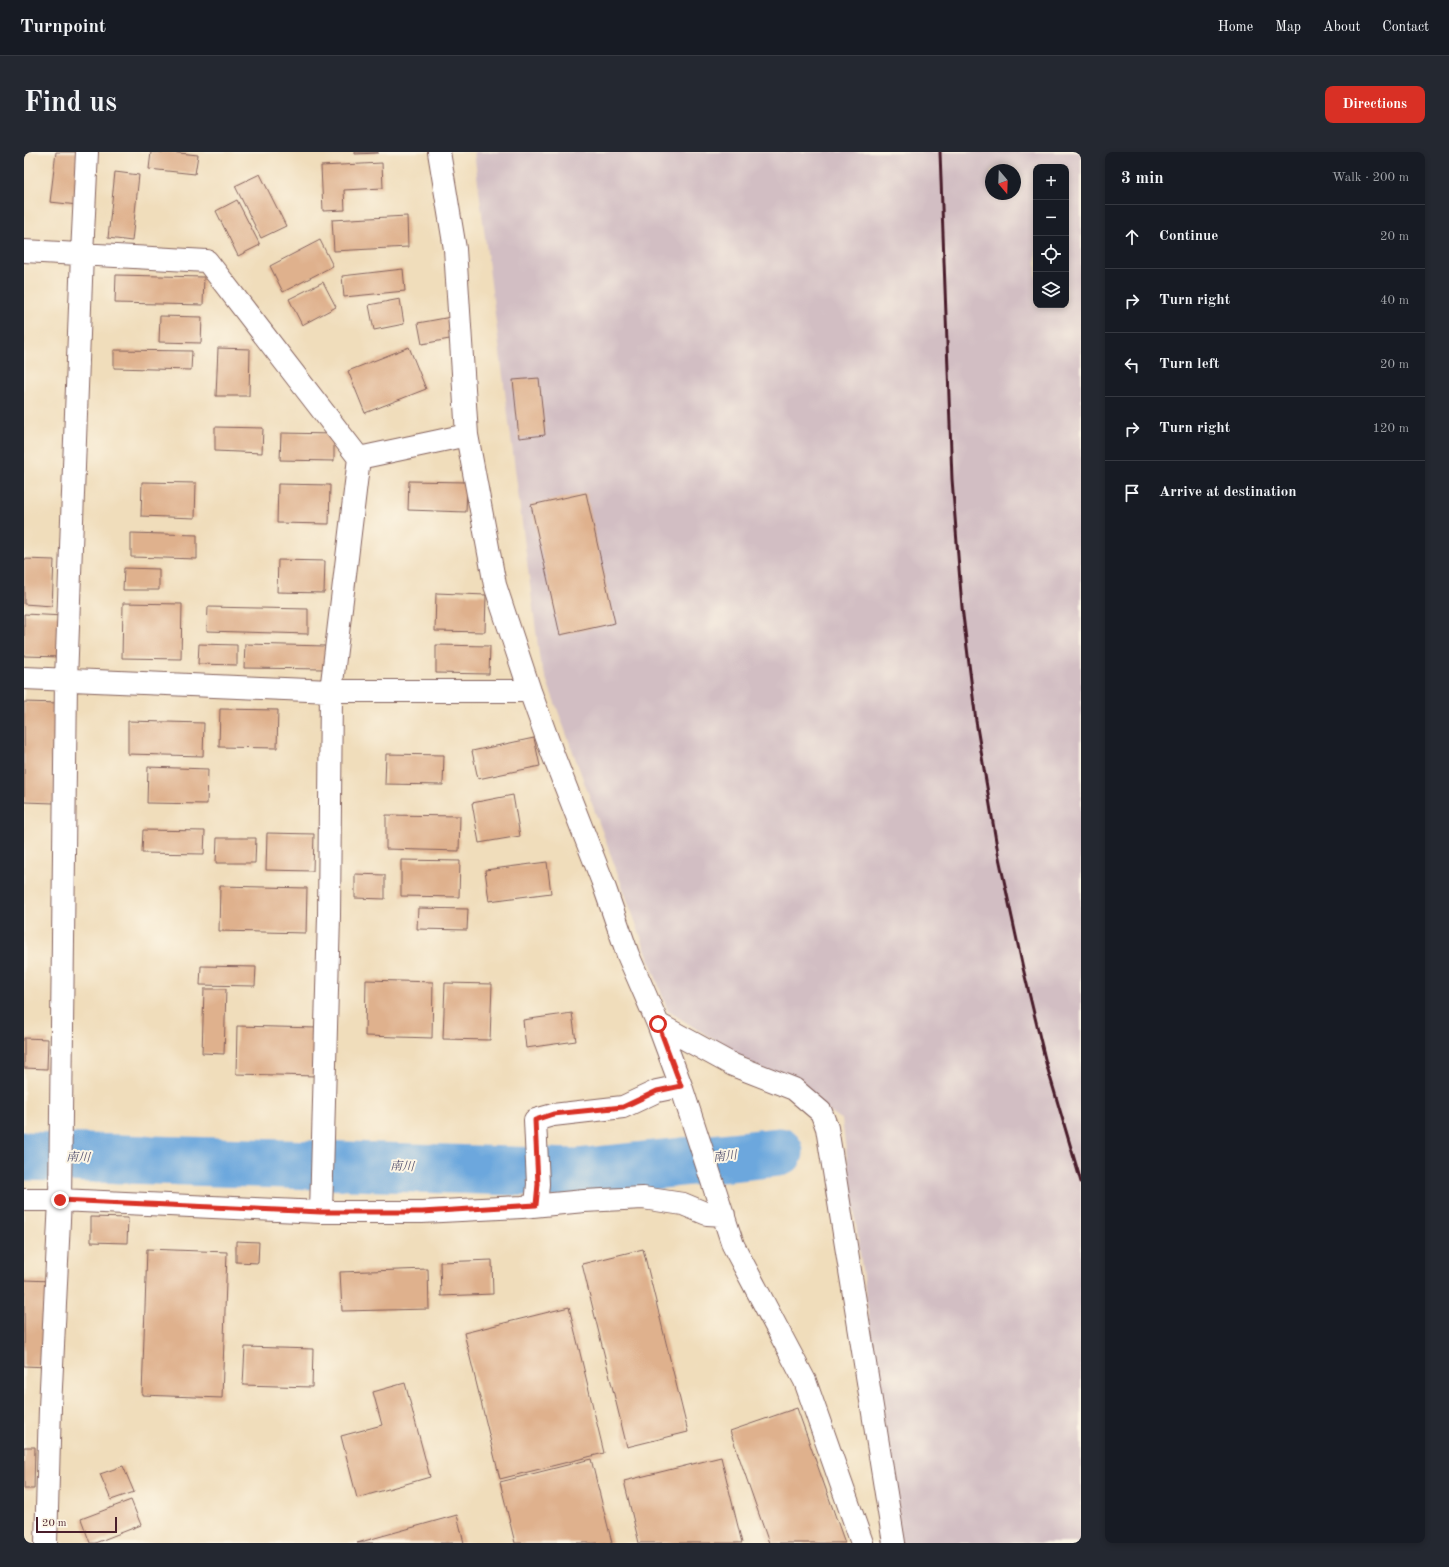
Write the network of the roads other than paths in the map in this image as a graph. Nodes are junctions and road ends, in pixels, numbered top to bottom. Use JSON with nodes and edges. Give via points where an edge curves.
{"nodes":[{"id":1,"x":87,"y":152,"type":"edge"},
{"id":2,"x":439,"y":152,"type":"edge"},
{"id":3,"x":24,"y":251,"type":"edge"},
{"id":4,"x":82,"y":254,"type":"junction"},
{"id":5,"x":467,"y":435,"type":"junction"},
{"id":6,"x":359,"y":458,"type":"junction"},
{"id":7,"x":24,"y":678,"type":"edge"},
{"id":8,"x":66,"y":680,"type":"junction"},
{"id":9,"x":530,"y":691,"type":"junction"},
{"id":10,"x":331,"y":692,"type":"junction"},
{"id":11,"x":658,"y":1024,"type":"junction"},
{"id":12,"x":681,"y":1086,"type":"junction"},
{"id":13,"x":60,"y":1194,"type":"junction"},
{"id":14,"x":24,"y":1200,"type":"edge"},
{"id":15,"x":321,"y":1205,"type":"junction"},
{"id":16,"x":536,"y":1205,"type":"junction"},
{"id":17,"x":724,"y":1215,"type":"junction"},
{"id":18,"x":46,"y":1543,"type":"edge"},
{"id":19,"x":862,"y":1543,"type":"edge"},
{"id":20,"x":894,"y":1543,"type":"edge"}],
"edges":[{"from":1,"to":4,"type":"street"},
{"from":2,"to":5,"type":"street","via":[[455,249]]},
{"from":3,"to":4,"type":"street"},
{"from":4,"to":6,"type":"street","via":[[207,261]]},
{"from":4,"to":8,"type":"street"},
{"from":5,"to":6,"type":"street"},
{"from":5,"to":9,"type":"street","via":[[495,585]]},
{"from":6,"to":10,"type":"street"},
{"from":7,"to":8,"type":"street"},
{"from":8,"to":10,"type":"street"},
{"from":8,"to":13,"type":"street"},
{"from":9,"to":10,"type":"street"},
{"from":9,"to":11,"type":"street","via":[[628,954]]},
{"from":10,"to":15,"type":"street","via":[[329,916]]},
{"from":11,"to":12,"type":"street"},
{"from":11,"to":20,"type":"street","via":[[733,1066],[794,1090],[820,1112],[827,1128]]},
{"from":12,"to":16,"type":"street","via":[[657,1091],[623,1107],[553,1114],[535,1120],[538,1184]]},
{"from":12,"to":17,"type":"street"},
{"from":13,"to":14,"type":"street"},
{"from":13,"to":15,"type":"street"},
{"from":13,"to":18,"type":"street"},
{"from":15,"to":16,"type":"street","via":[[422,1212]]},
{"from":16,"to":17,"type":"street","via":[[643,1198],[683,1204],[707,1214]]},
{"from":17,"to":19,"type":"street","via":[[733,1245],[805,1381]]}]}
